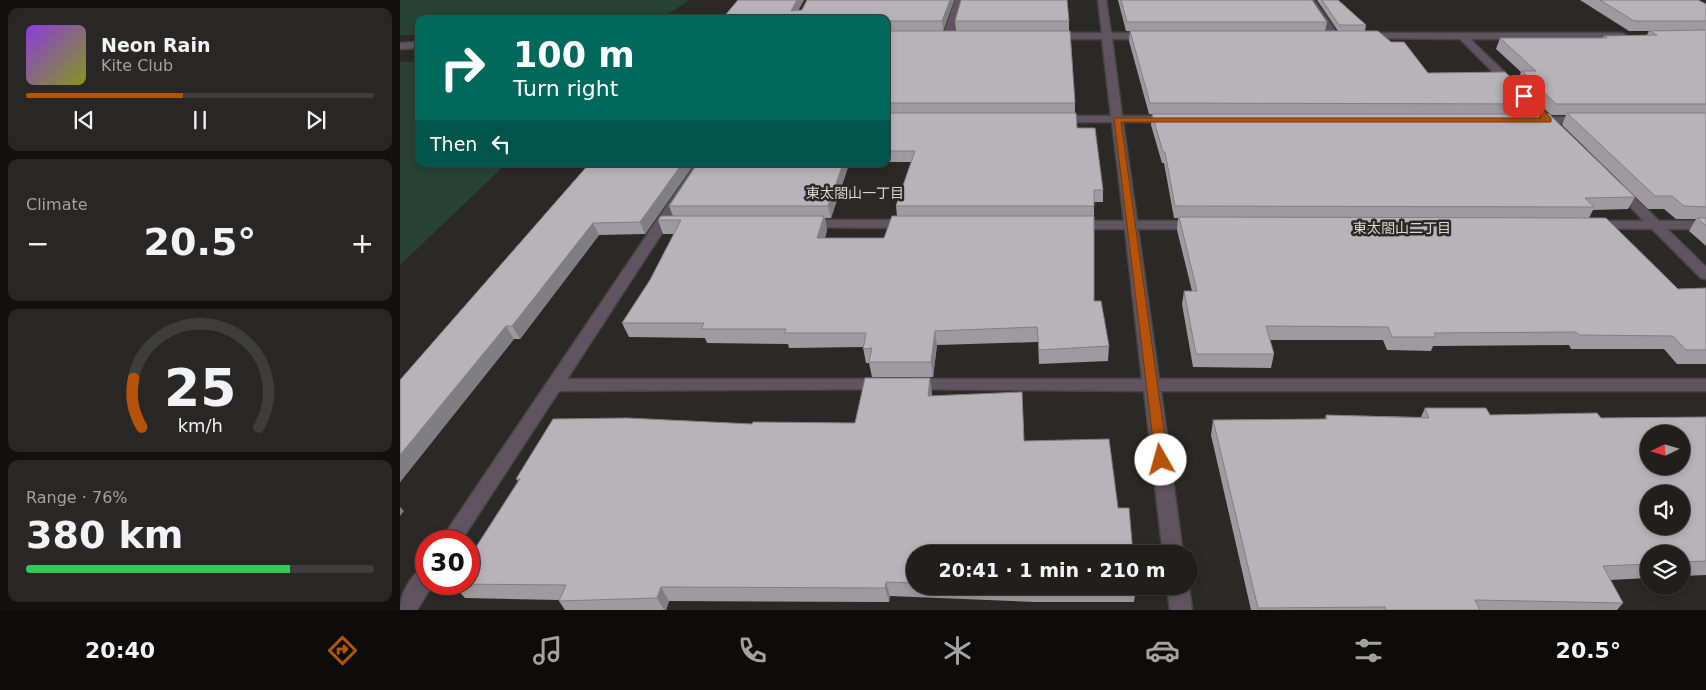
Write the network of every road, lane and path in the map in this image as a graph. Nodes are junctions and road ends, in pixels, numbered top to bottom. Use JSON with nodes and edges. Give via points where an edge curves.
{"nodes":[{"id":1,"x":959,"y":0,"type":"edge"},
{"id":2,"x":1102,"y":0,"type":"edge"},
{"id":3,"x":1310,"y":0,"type":"edge"},
{"id":4,"x":949,"y":36,"type":"edge"},
{"id":5,"x":1037,"y":36,"type":"edge"},
{"id":6,"x":1106,"y":36,"type":"junction"},
{"id":7,"x":1156,"y":36,"type":"edge"},
{"id":8,"x":1462,"y":36,"type":"junction"},
{"id":9,"x":1628,"y":36,"type":"edge"},
{"id":10,"x":400,"y":46,"type":"edge"},
{"id":11,"x":415,"y":46,"type":"edge"},
{"id":12,"x":1040,"y":119,"type":"edge"},
{"id":13,"x":1117,"y":119,"type":"junction"},
{"id":14,"x":1185,"y":120,"type":"edge"},
{"id":15,"x":1519,"y":120,"type":"edge"},
{"id":16,"x":1548,"y":120,"type":"junction"},
{"id":17,"x":1598,"y":120,"type":"edge"},
{"id":18,"x":1562,"y":133,"type":"edge"},
{"id":19,"x":699,"y":167,"type":"edge"},
{"id":20,"x":1609,"y":179,"type":"edge"},
{"id":21,"x":661,"y":224,"type":"junction"},
{"id":22,"x":681,"y":224,"type":"edge"},
{"id":23,"x":791,"y":224,"type":"edge"},
{"id":24,"x":921,"y":224,"type":"edge"},
{"id":25,"x":1060,"y":224,"type":"edge"},
{"id":26,"x":1130,"y":225,"type":"junction"},
{"id":27,"x":1210,"y":225,"type":"edge"},
{"id":28,"x":1576,"y":225,"type":"edge"},
{"id":29,"x":1656,"y":225,"type":"junction"},
{"id":30,"x":1706,"y":225,"type":"edge"},
{"id":31,"x":1706,"y":275,"type":"edge"},
{"id":32,"x":554,"y":385,"type":"junction"},
{"id":33,"x":1152,"y":385,"type":"junction"},
{"id":34,"x":1706,"y":386,"type":"edge"},
{"id":35,"x":457,"y":530,"type":"edge"},
{"id":36,"x":1172,"y":545,"type":"edge"},
{"id":37,"x":415,"y":595,"type":"edge"},
{"id":38,"x":1179,"y":595,"type":"edge"},
{"id":39,"x":405,"y":610,"type":"edge"},
{"id":40,"x":1181,"y":610,"type":"edge"}],
"edges":[{"from":1,"to":4,"type":"street"},
{"from":2,"to":6,"type":"street"},
{"from":3,"to":8,"type":"street","via":[[1339,36]]},
{"from":5,"to":6,"type":"street"},
{"from":6,"to":7,"type":"street"},
{"from":6,"to":13,"type":"street"},
{"from":8,"to":9,"type":"street"},
{"from":8,"to":16,"type":"street"},
{"from":10,"to":11,"type":"street"},
{"from":12,"to":13,"type":"street"},
{"from":13,"to":14,"type":"street"},
{"from":13,"to":26,"type":"street"},
{"from":15,"to":16,"type":"street"},
{"from":16,"to":17,"type":"street"},
{"from":16,"to":18,"type":"street"},
{"from":19,"to":21,"type":"street"},
{"from":20,"to":29,"type":"street"},
{"from":21,"to":22,"type":"street"},
{"from":21,"to":32,"type":"street"},
{"from":23,"to":24,"type":"street"},
{"from":25,"to":26,"type":"street"},
{"from":26,"to":27,"type":"street"},
{"from":26,"to":33,"type":"street"},
{"from":28,"to":29,"type":"street"},
{"from":29,"to":30,"type":"street"},
{"from":29,"to":31,"type":"street"},
{"from":32,"to":33,"type":"street"},
{"from":32,"to":35,"type":"street"},
{"from":33,"to":34,"type":"street"},
{"from":33,"to":36,"type":"street"},
{"from":37,"to":39,"type":"street"},
{"from":38,"to":40,"type":"street"}]}
